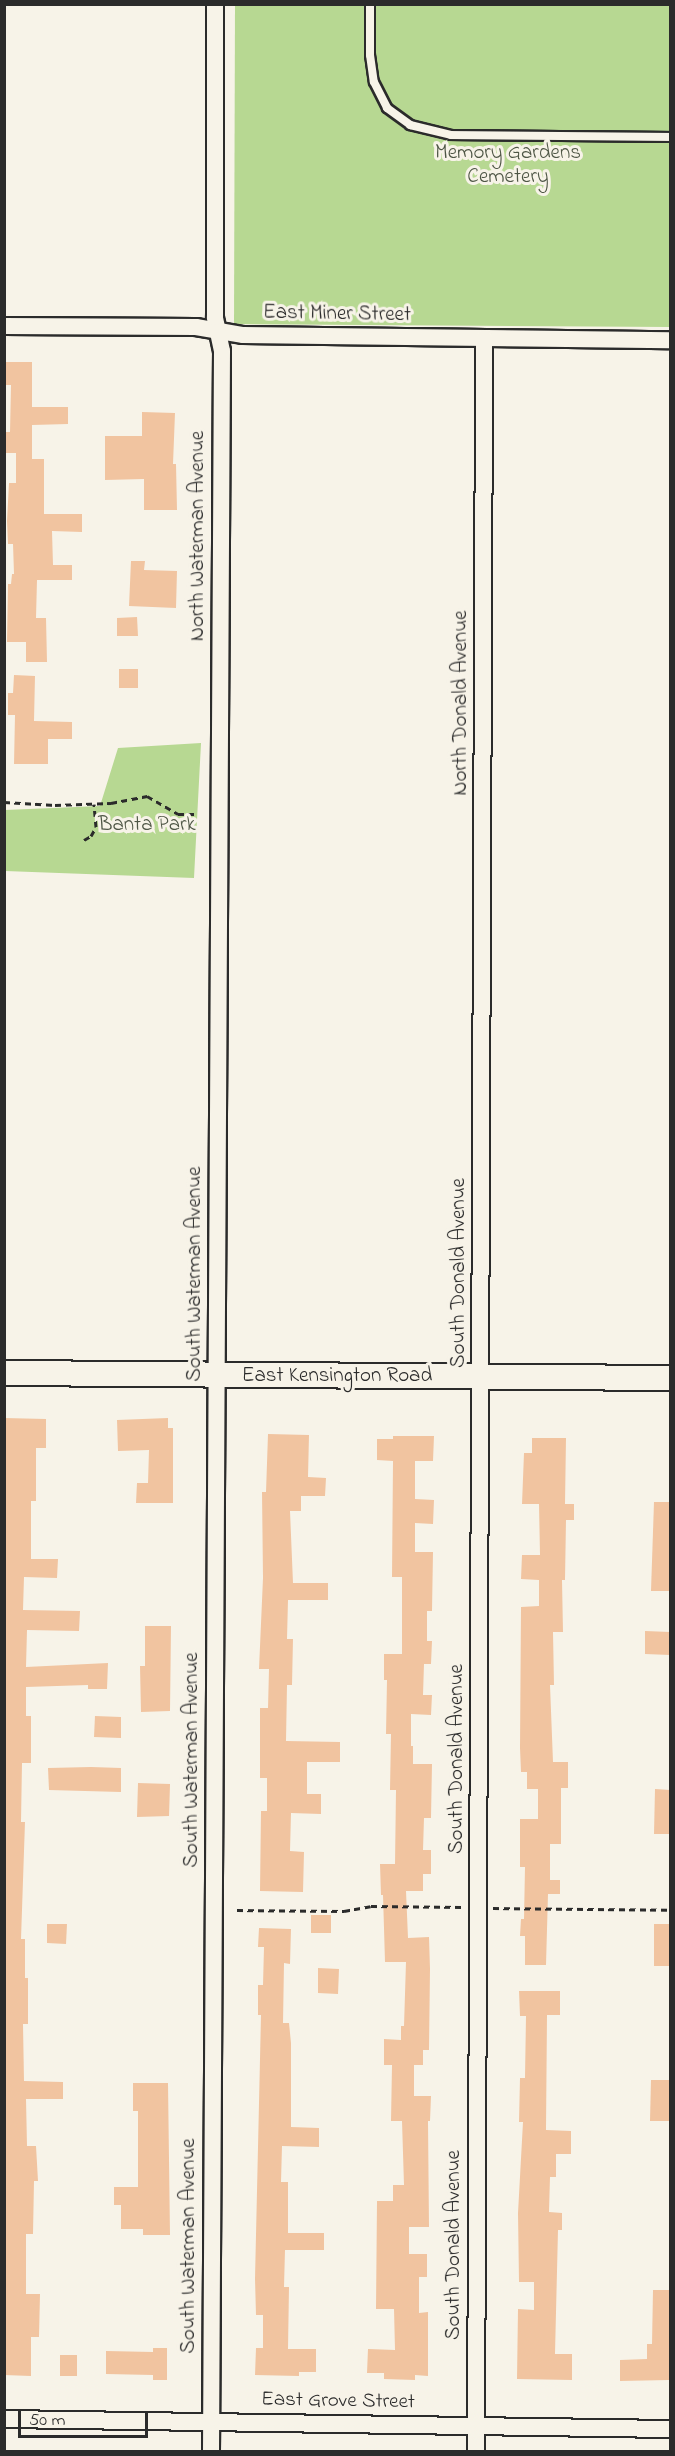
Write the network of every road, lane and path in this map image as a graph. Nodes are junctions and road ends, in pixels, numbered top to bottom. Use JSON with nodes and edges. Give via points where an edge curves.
{"nodes":[{"id":1,"x":215,"y":4,"type":"edge"},
{"id":2,"x":370,"y":4,"type":"edge"},
{"id":3,"x":670,"y":137,"type":"edge"},
{"id":4,"x":4,"y":326,"type":"edge"},
{"id":5,"x":218,"y":331,"type":"junction"},
{"id":6,"x":484,"y":338,"type":"junction"},
{"id":7,"x":670,"y":340,"type":"edge"},
{"id":8,"x":4,"y":802,"type":"edge"},
{"id":9,"x":94,"y":804,"type":"junction"},
{"id":10,"x":194,"y":814,"type":"dead end"},
{"id":11,"x":84,"y":840,"type":"dead end"},
{"id":12,"x":483,"y":1068,"type":"joint"},
{"id":13,"x":219,"y":1069,"type":"joint"},
{"id":14,"x":4,"y":1373,"type":"edge"},
{"id":15,"x":217,"y":1375,"type":"junction"},
{"id":16,"x":481,"y":1377,"type":"junction"},
{"id":17,"x":670,"y":1378,"type":"edge"},
{"id":18,"x":479,"y":1908,"type":"junction"},
{"id":19,"x":237,"y":1910,"type":"dead end"},
{"id":20,"x":670,"y":1910,"type":"edge"},
{"id":21,"x":4,"y":2419,"type":"edge"},
{"id":22,"x":211,"y":2421,"type":"junction"},
{"id":23,"x":476,"y":2426,"type":"junction"},
{"id":24,"x":670,"y":2429,"type":"edge"},
{"id":25,"x":211,"y":2451,"type":"edge"},
{"id":26,"x":476,"y":2451,"type":"edge"}],
"edges":[{"from":1,"to":5,"type":"street","name":"North Waterman Avenue"},
{"from":2,"to":3,"type":"lane","via":[[374,82],[387,108],[410,125],[451,135]]},
{"from":4,"to":5,"type":"street","name":"East Miner Street","via":[[196,327]]},
{"from":5,"to":6,"type":"street","name":"East Miner Street","via":[[243,335]]},
{"from":5,"to":13,"type":"street","name":"North Waterman Avenue","via":[[222,351]]},
{"from":6,"to":7,"type":"street","name":"East Miner Street"},
{"from":6,"to":12,"type":"street","name":"North Donald Avenue"},
{"from":8,"to":9,"type":"path","via":[[33,806]]},
{"from":9,"to":10,"type":"path","via":[[147,796],[178,814]]},
{"from":9,"to":11,"type":"path","via":[[96,827],[92,836]]},
{"from":12,"to":16,"type":"street","name":"South Donald Avenue"},
{"from":13,"to":15,"type":"street","name":"South Waterman Avenue"},
{"from":14,"to":15,"type":"main road","name":"East Kensington Road"},
{"from":15,"to":16,"type":"main road","name":"East Kensington Road"},
{"from":15,"to":22,"type":"street","name":"South Waterman Avenue"},
{"from":16,"to":17,"type":"main road","name":"East Kensington Road"},
{"from":16,"to":18,"type":"street","name":"South Donald Avenue"},
{"from":18,"to":19,"type":"path"},
{"from":18,"to":20,"type":"path"},
{"from":18,"to":23,"type":"street","name":"South Donald Avenue"},
{"from":21,"to":22,"type":"street","name":"East Grove Street"},
{"from":22,"to":23,"type":"street","name":"East Grove Street"},
{"from":22,"to":25,"type":"street","name":"South Waterman Avenue"},
{"from":23,"to":24,"type":"street","name":"East Grove Street"},
{"from":23,"to":26,"type":"street","name":"South Donald Avenue"}]}
